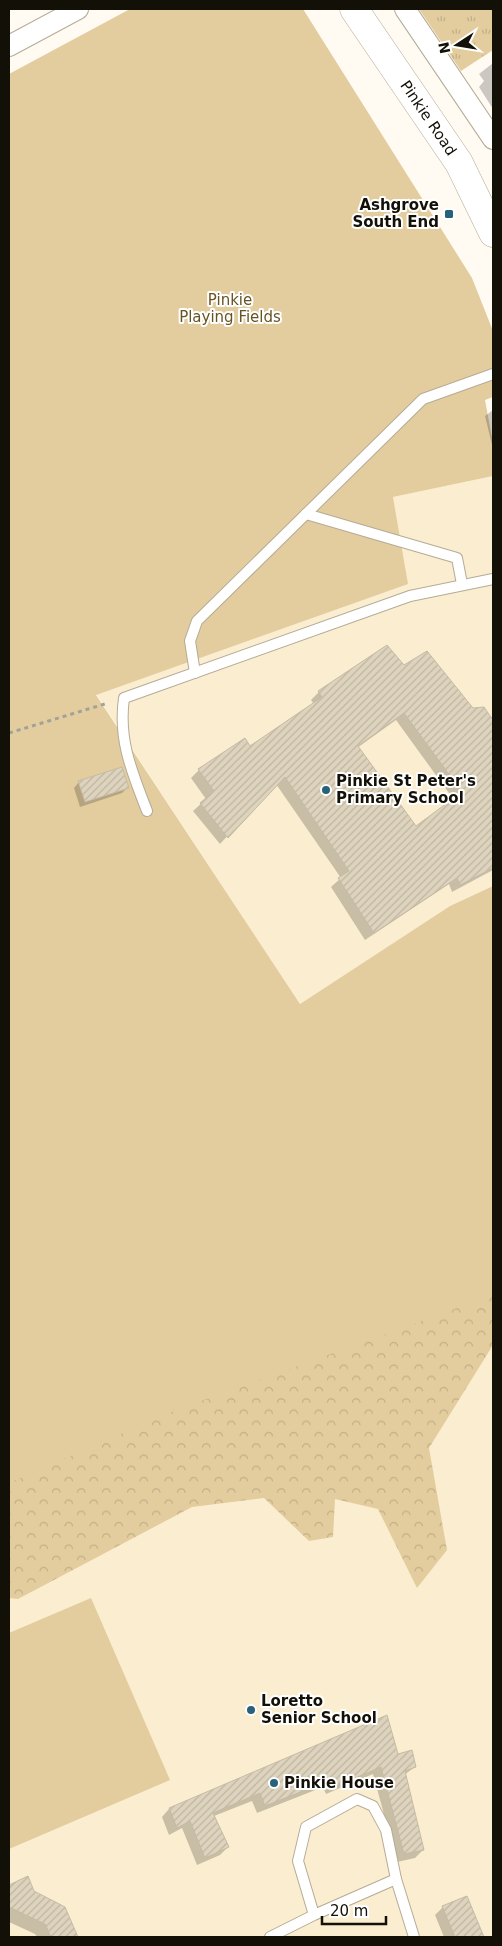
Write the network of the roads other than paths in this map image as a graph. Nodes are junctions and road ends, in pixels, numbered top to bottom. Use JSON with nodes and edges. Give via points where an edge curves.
{"nodes":[{"id":1,"x":78,"y":9,"type":"edge"},
{"id":2,"x":354,"y":9,"type":"edge"},
{"id":3,"x":406,"y":9,"type":"edge"},
{"id":4,"x":9,"y":46,"type":"edge"},
{"id":5,"x":493,"y":139,"type":"edge"},
{"id":6,"x":493,"y":233,"type":"edge"},
{"id":7,"x":493,"y":374,"type":"edge"},
{"id":8,"x":306,"y":514,"type":"junction"},
{"id":9,"x":493,"y":579,"type":"edge"},
{"id":10,"x":462,"y":584,"type":"junction"},
{"id":11,"x":195,"y":673,"type":"junction"},
{"id":12,"x":147,"y":811,"type":"dead end"},
{"id":13,"x":396,"y":1879,"type":"junction"},
{"id":14,"x":314,"y":1915,"type":"junction"},
{"id":15,"x":270,"y":1937,"type":"edge"},
{"id":16,"x":414,"y":1937,"type":"edge"}],
"edges":[{"from":1,"to":4,"type":"street"},
{"from":2,"to":6,"type":"main road","name":"Pinkie Road","via":[[458,163]]},
{"from":3,"to":5,"type":"street"},
{"from":7,"to":8,"type":"lane","via":[[423,400]]},
{"from":8,"to":10,"type":"lane","via":[[457,558]]},
{"from":8,"to":11,"type":"lane","via":[[197,622],[190,641]]},
{"from":9,"to":10,"type":"lane"},
{"from":10,"to":11,"type":"lane","via":[[410,596]]},
{"from":11,"to":12,"type":"lane","via":[[124,698],[121,720],[126,754]]},
{"from":13,"to":14,"type":"lane"},
{"from":13,"to":14,"type":"lane","via":[[386,1830],[373,1806],[357,1799],[306,1826],[298,1861]]},
{"from":13,"to":16,"type":"lane"},
{"from":14,"to":15,"type":"lane"}]}
